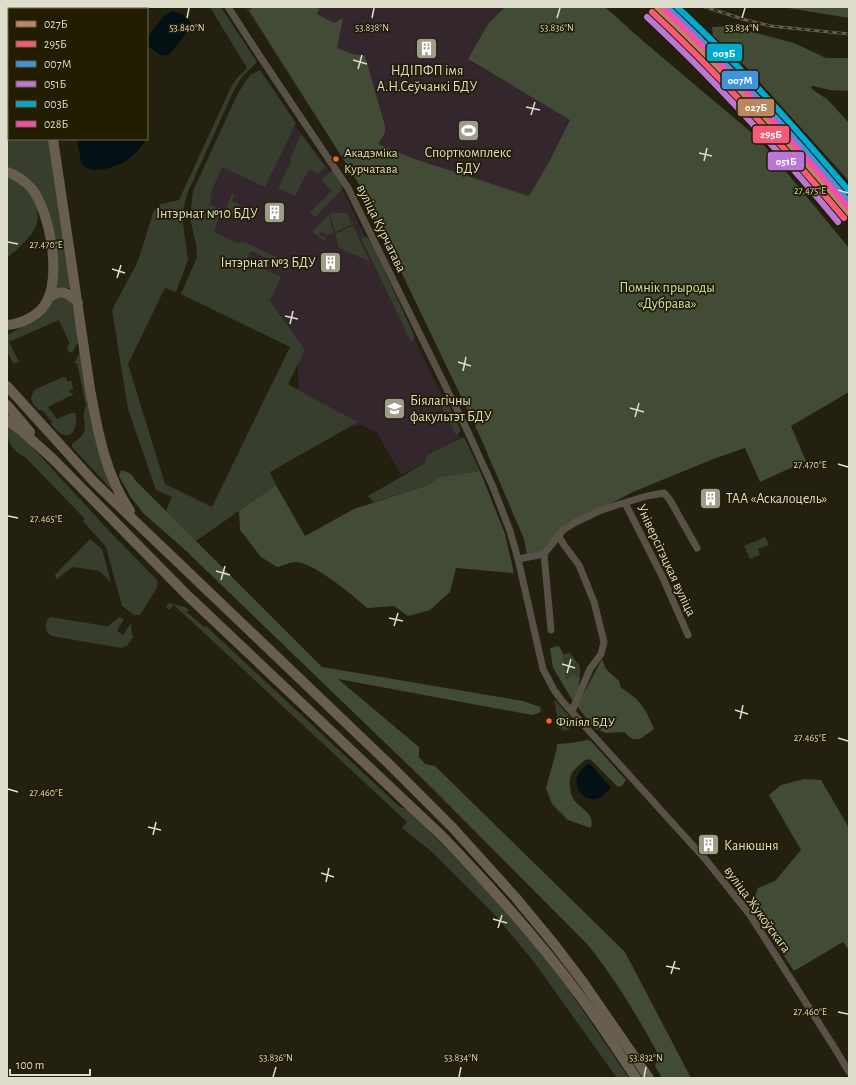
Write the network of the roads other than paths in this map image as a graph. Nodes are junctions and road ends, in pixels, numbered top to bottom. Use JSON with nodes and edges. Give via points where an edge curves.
{"nodes":[{"id":1,"x":228,"y":7,"type":"edge"},
{"id":2,"x":53,"y":140,"type":"edge"},
{"id":3,"x":7,"y":172,"type":"edge"},
{"id":4,"x":48,"y":299,"type":"junction"},
{"id":5,"x":78,"y":303,"type":"junction"},
{"id":6,"x":7,"y":325,"type":"edge"},
{"id":7,"x":7,"y":386,"type":"edge"},
{"id":8,"x":7,"y":405,"type":"edge"},
{"id":9,"x":7,"y":420,"type":"edge"},
{"id":10,"x":54,"y":459,"type":"junction"},
{"id":11,"x":625,"y":503,"type":"junction"},
{"id":12,"x":139,"y":525,"type":"junction"},
{"id":13,"x":558,"y":535,"type":"junction"},
{"id":14,"x":697,"y":548,"type":"dead end"},
{"id":15,"x":544,"y":554,"type":"junction"},
{"id":16,"x":518,"y":559,"type":"junction"},
{"id":17,"x":551,"y":630,"type":"dead end"},
{"id":18,"x":688,"y":635,"type":"dead end"},
{"id":19,"x":572,"y":711,"type":"junction"},
{"id":20,"x":849,"y":1072,"type":"edge"},
{"id":21,"x":636,"y":1078,"type":"edge"},
{"id":22,"x":649,"y":1078,"type":"edge"}],
"edges":[{"from":1,"to":16,"type":"street","name":"вуліца Курчатава","via":[[348,188],[468,432],[502,509]]},
{"from":2,"to":5,"type":"highway"},
{"from":3,"to":4,"type":"highway","via":[[22,179],[32,190],[46,220],[54,270]]},
{"from":4,"to":5,"type":"highway","via":[[56,293],[68,293]]},
{"from":4,"to":6,"type":"highway","via":[[34,316],[17,324]]},
{"from":5,"to":12,"type":"highway","via":[[90,389],[106,464],[124,502]]},
{"from":7,"to":12,"type":"highway","via":[[94,482]]},
{"from":8,"to":10,"type":"highway"},
{"from":9,"to":10,"type":"highway"},
{"from":10,"to":21,"type":"highway","via":[[187,595],[443,836],[482,877],[518,917],[574,988]]},
{"from":11,"to":13,"type":"street","via":[[599,511],[574,523]]},
{"from":11,"to":14,"type":"street","name":"Універсітэцкая вуліца","via":[[664,493]]},
{"from":11,"to":18,"type":"street","name":"Універсітэцкая вуліца"},
{"from":12,"to":22,"type":"highway","via":[[388,762],[458,833],[554,944]]},
{"from":13,"to":15,"type":"street"},
{"from":13,"to":19,"type":"street","via":[[580,565],[594,602],[604,642],[601,654],[590,669]]},
{"from":15,"to":16,"type":"street"},
{"from":15,"to":17,"type":"street"},
{"from":16,"to":19,"type":"street","name":"вуліца Жукоўскага","via":[[543,669],[554,690]]},
{"from":19,"to":20,"type":"street","name":"вуліца Жукоўскага","via":[[706,860],[750,915]]}]}
